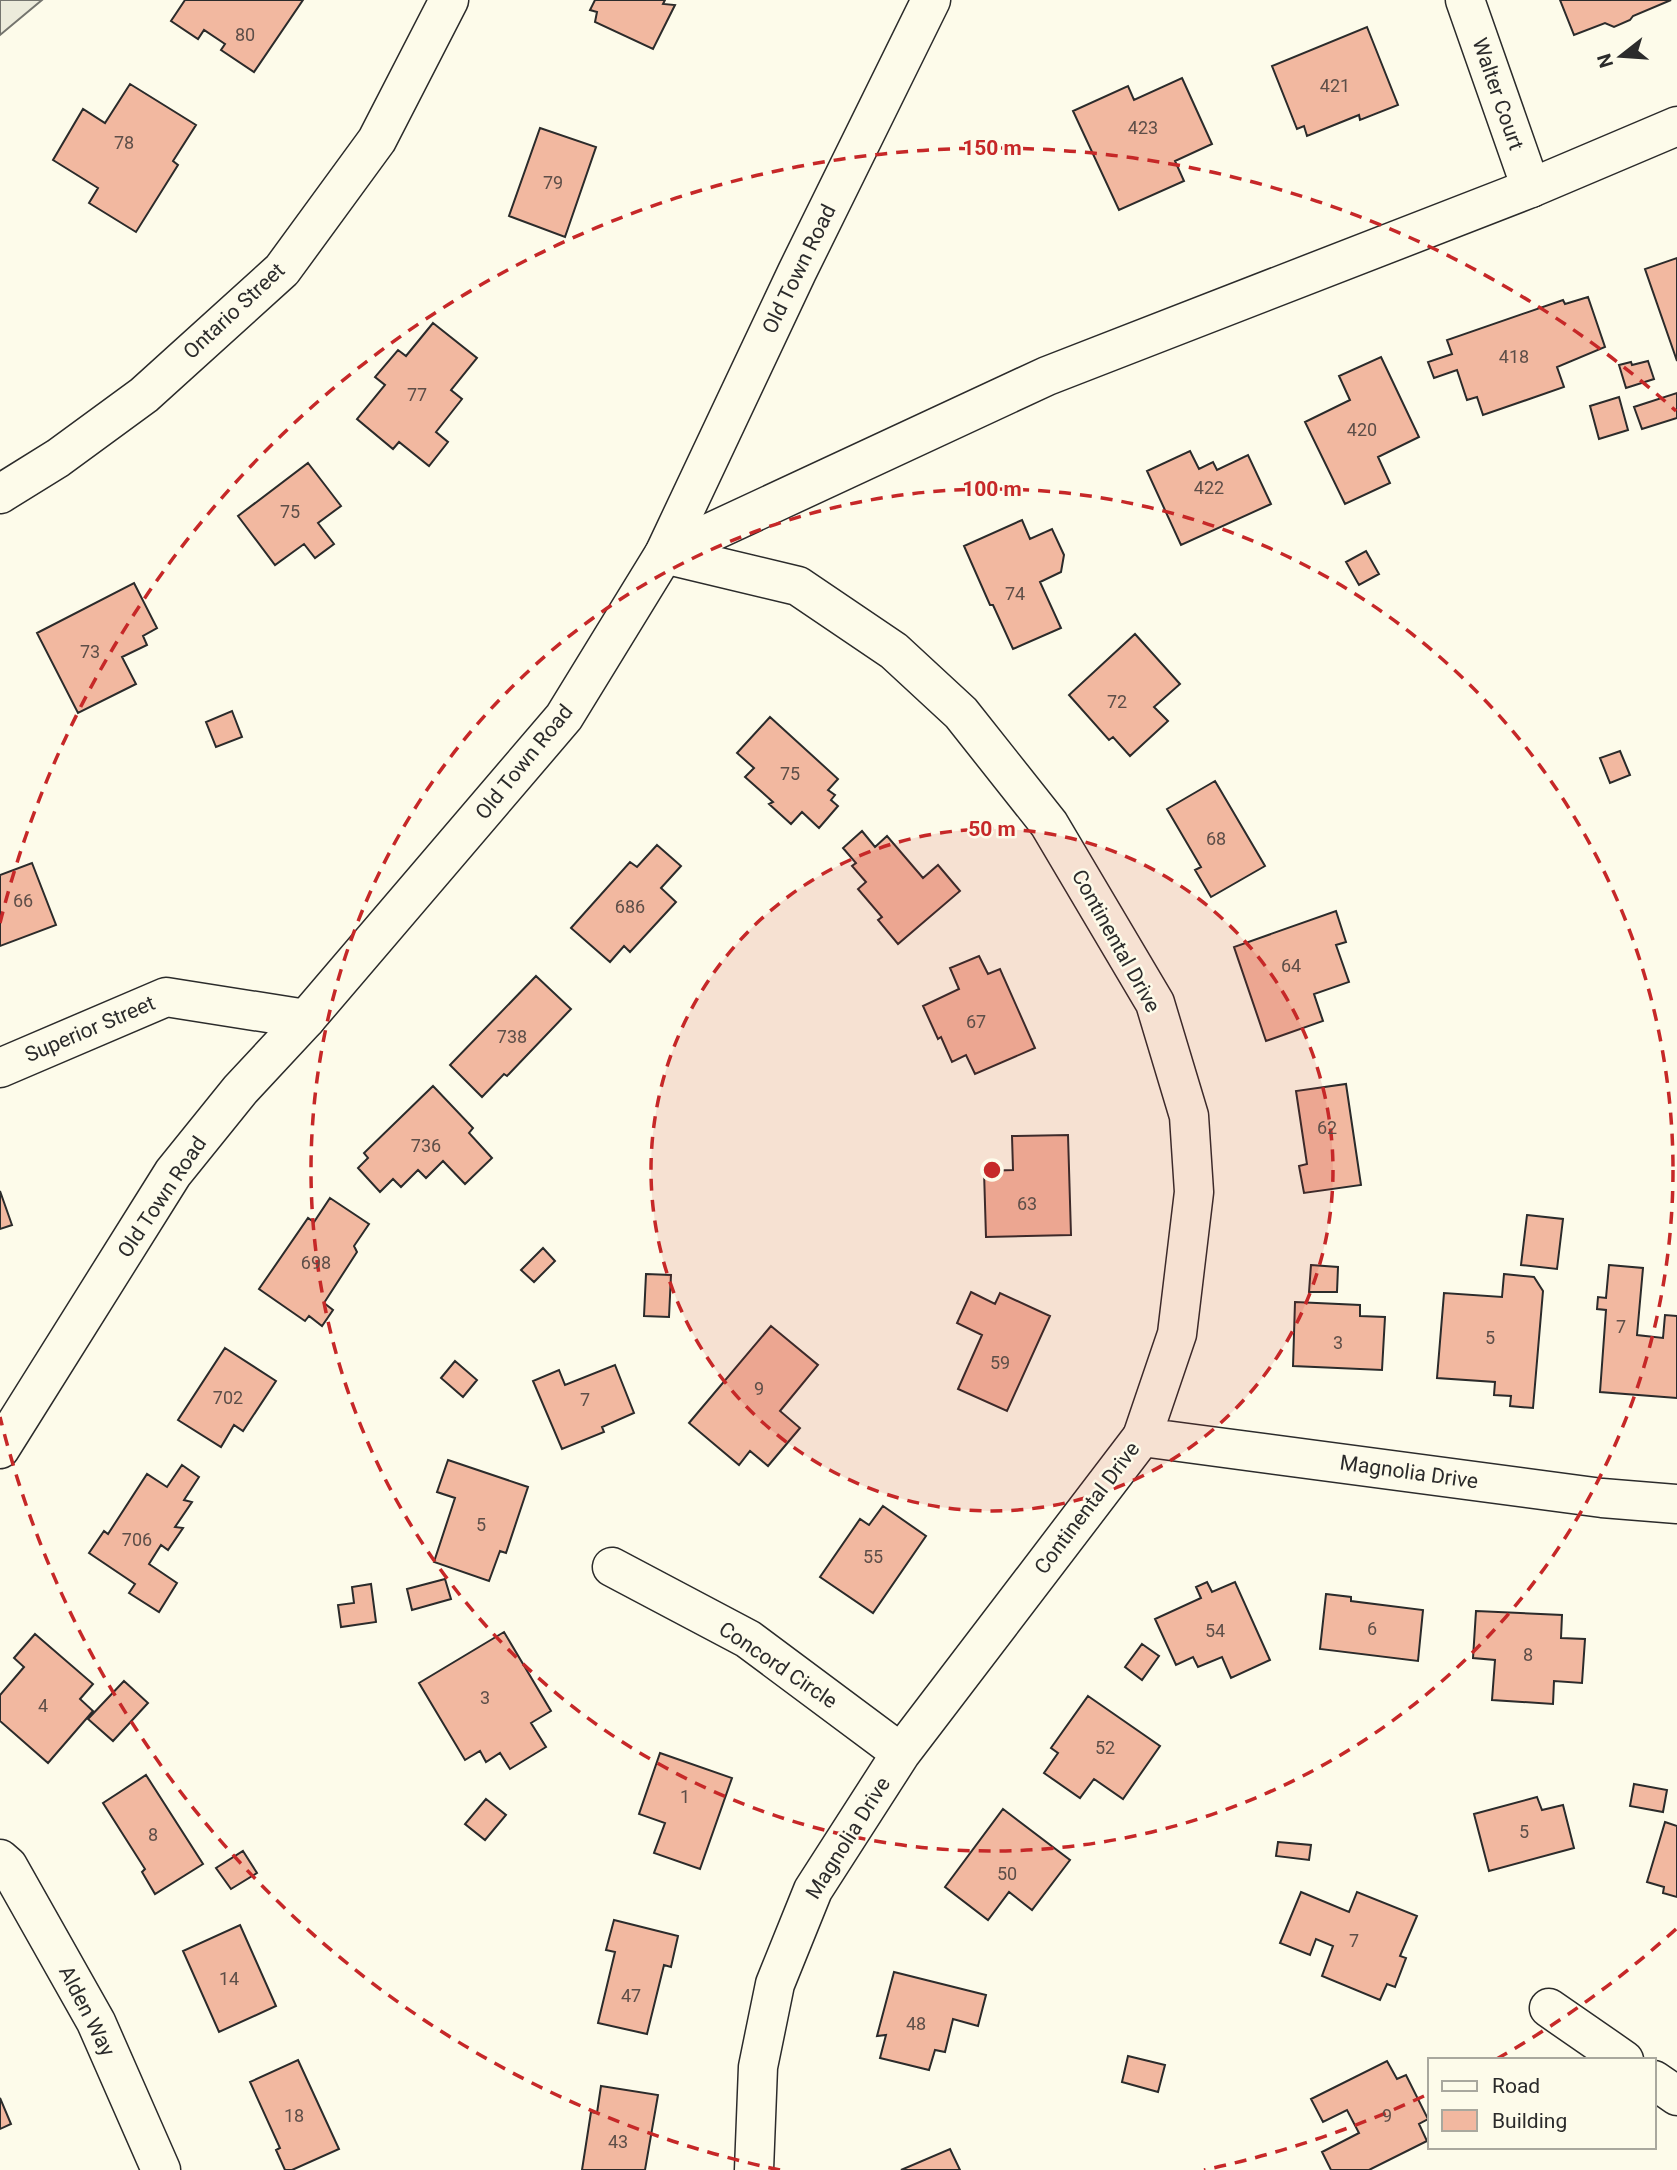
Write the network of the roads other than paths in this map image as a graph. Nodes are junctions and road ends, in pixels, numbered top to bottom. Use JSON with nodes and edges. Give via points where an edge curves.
{"nodes":[{"id":1,"x":449,"y":0,"type":"edge"},
{"id":2,"x":931,"y":0,"type":"edge"},
{"id":3,"x":1465,"y":0,"type":"edge"},
{"id":4,"x":1677,"y":126,"type":"edge"},
{"id":5,"x":1531,"y":188,"type":"junction"},
{"id":6,"x":0,"y":494,"type":"edge"},
{"id":7,"x":664,"y":554,"type":"junction"},
{"id":8,"x":306,"y":1019,"type":"junction"},
{"id":9,"x":0,"y":1068,"type":"edge"},
{"id":10,"x":1142,"y":1437,"type":"junction"},
{"id":11,"x":0,"y":1449,"type":"edge"},
{"id":12,"x":1677,"y":1504,"type":"edge"},
{"id":13,"x":612,"y":1567,"type":"dead end"},
{"id":14,"x":901,"y":1753,"type":"junction"},
{"id":15,"x":0,"y":1859,"type":"edge"},
{"id":16,"x":1549,"y":2008,"type":"dead end"},
{"id":17,"x":1621,"y":2058,"type":"edge"},
{"id":18,"x":1656,"y":2081,"type":"edge"},
{"id":19,"x":1677,"y":2096,"type":"edge"},
{"id":20,"x":161,"y":2170,"type":"edge"},
{"id":21,"x":754,"y":2170,"type":"edge"}],
"edges":[{"from":1,"to":6,"type":"street","name":"Ontario Street","via":[[377,140],[282,270],[144,395]]},
{"from":2,"to":7,"type":"street","name":"Old Town Road"},
{"from":3,"to":5,"type":"street","name":"Walter Court"},
{"from":4,"to":5,"type":"street"},
{"from":5,"to":7,"type":"street","via":[[1047,376]]},
{"from":7,"to":8,"type":"street","name":"Old Town Road","via":[[564,717]]},
{"from":7,"to":10,"type":"street","name":"Continental Drive","via":[[798,586],[903,660],[961,713],[1049,824],[1155,1003],[1189,1116],[1194,1192],[1177,1334]]},
{"from":8,"to":9,"type":"street","name":"Superior Street","via":[[166,997]]},
{"from":8,"to":11,"type":"street","name":"Old Town Road","via":[[240,1090],[173,1173]]},
{"from":10,"to":12,"type":"street","name":"Magnolia Drive"},
{"from":10,"to":14,"type":"street","name":"Continental Drive"},
{"from":13,"to":14,"type":"street","name":"Concord Circle","via":[[748,1639]]},
{"from":14,"to":21,"type":"street","name":"Magnolia Drive","via":[[813,1890],[775,1984],[758,2067]]},
{"from":15,"to":20,"type":"street","name":"Alden Way","via":[[96,2022]]},
{"from":16,"to":17,"type":"street"},
{"from":18,"to":19,"type":"street"}]}
